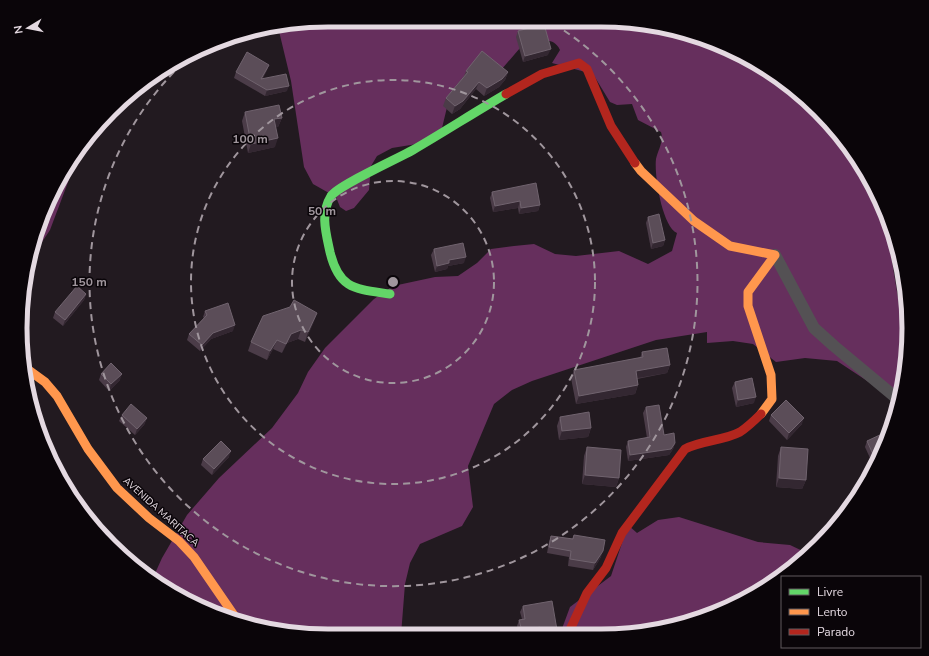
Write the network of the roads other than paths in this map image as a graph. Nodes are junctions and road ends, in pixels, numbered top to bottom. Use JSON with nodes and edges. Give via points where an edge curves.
{"nodes":[{"id":1,"x":775,"y":255,"type":"junction"},
{"id":2,"x":390,"y":294,"type":"dead end"},
{"id":3,"x":31,"y":372,"type":"edge"},
{"id":4,"x":894,"y":396,"type":"edge"},
{"id":5,"x":232,"y":613,"type":"edge"},
{"id":6,"x":570,"y":629,"type":"edge"}],
"edges":[{"from":1,"to":2,"type":"street","via":[[730,246],[694,221],[668,198],[627,152],[611,126],[587,69],[579,63],[542,74],[332,195],[325,209],[324,225],[331,256],[340,278],[347,285]]},
{"from":1,"to":4,"type":"street","via":[[814,328]]},
{"from":1,"to":6,"type":"street","via":[[748,292],[748,306],[771,374],[772,399],[763,412],[743,430],[685,449],[622,533],[606,568],[587,593]]},
{"from":3,"to":5,"type":"street","name":"AVENIDA MARITACA","via":[[45,382],[57,396],[88,449],[117,488],[194,557]]}]}
